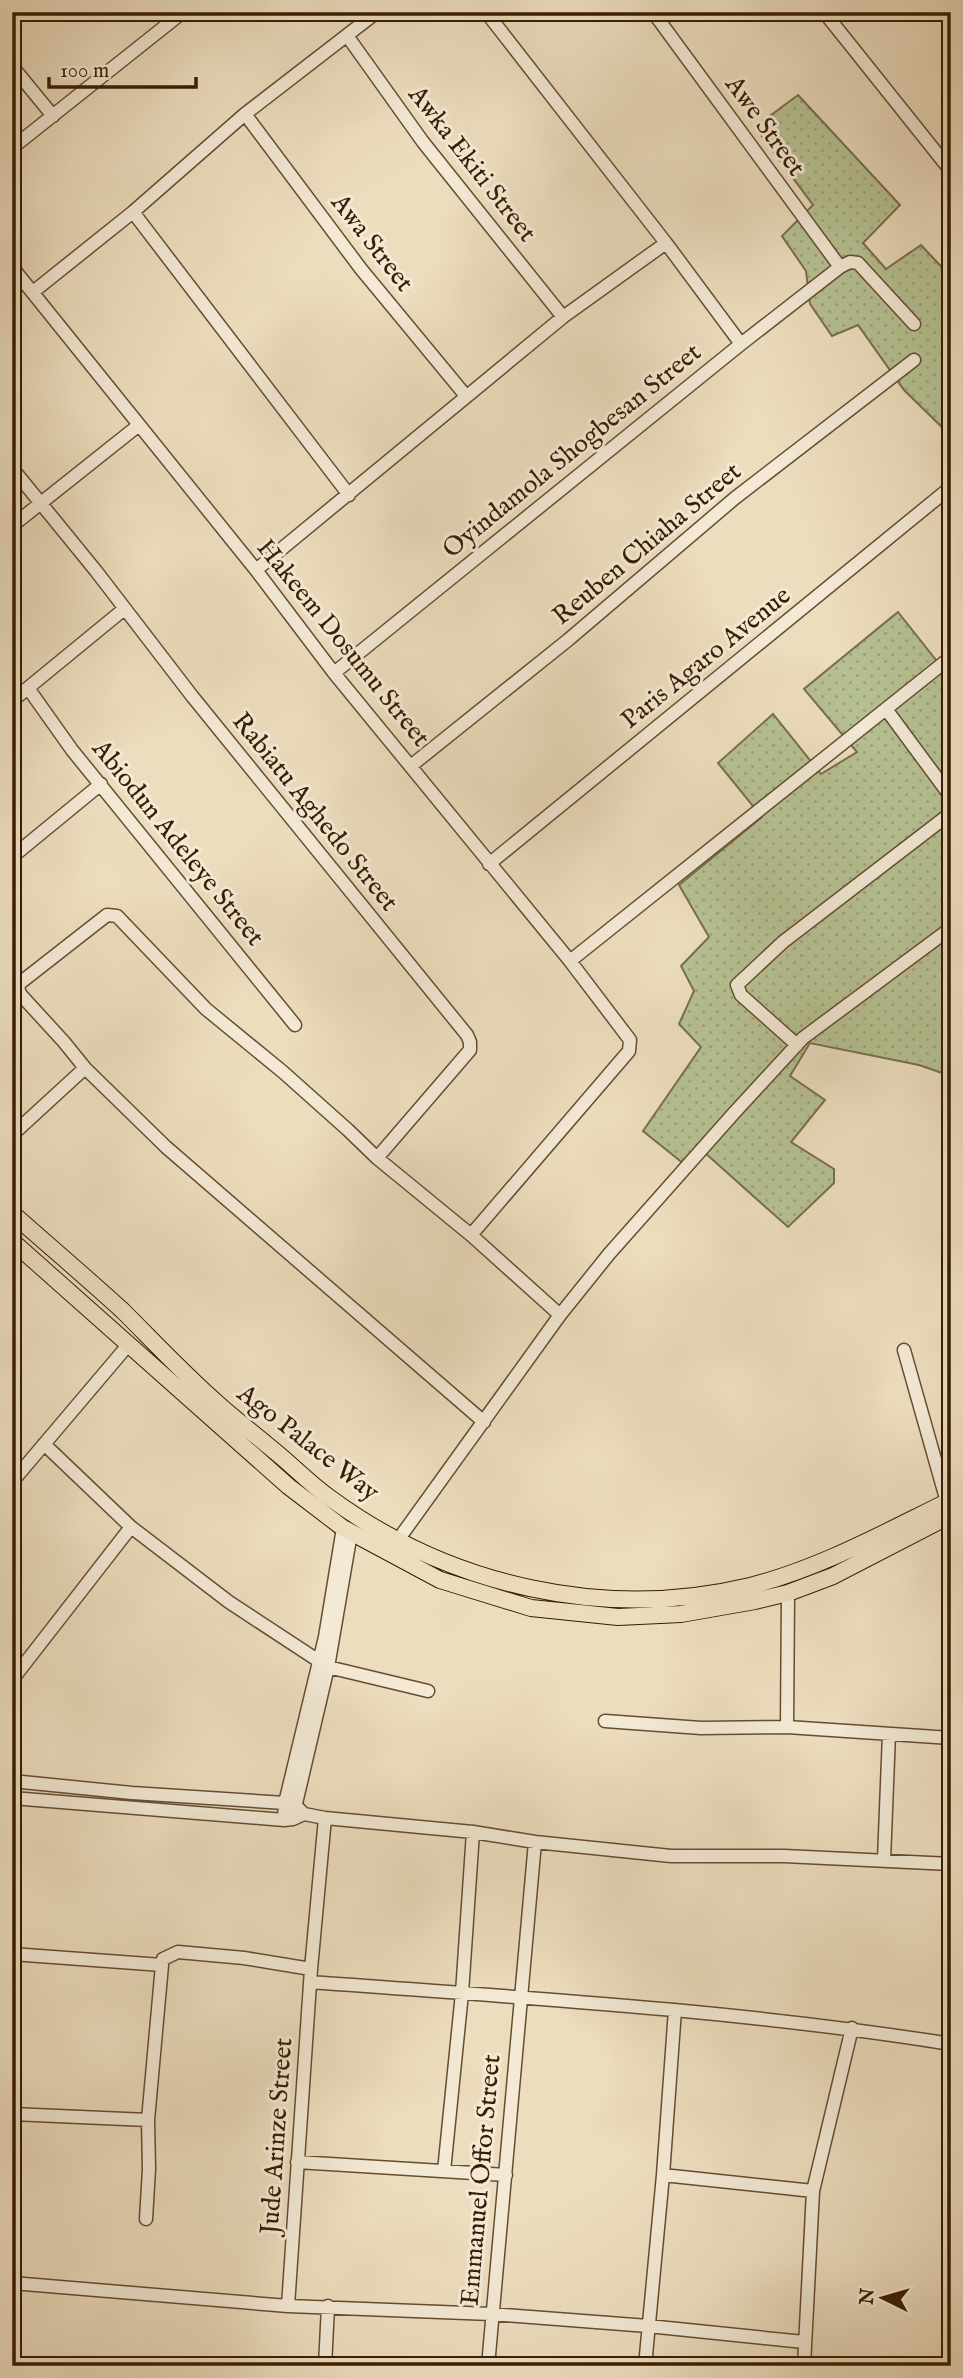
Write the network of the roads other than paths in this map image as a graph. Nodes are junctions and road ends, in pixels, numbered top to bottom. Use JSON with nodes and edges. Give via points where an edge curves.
{"nodes":[{"id":1,"x":183,"y":12,"type":"edge"},
{"id":2,"x":377,"y":12,"type":"edge"},
{"id":3,"x":486,"y":12,"type":"edge"},
{"id":4,"x":824,"y":12,"type":"edge"},
{"id":5,"x":657,"y":14,"type":"edge"},
{"id":6,"x":348,"y":37,"type":"junction"},
{"id":7,"x":12,"y":66,"type":"edge"},
{"id":8,"x":245,"y":114,"type":"junction"},
{"id":9,"x":53,"y":116,"type":"junction"},
{"id":10,"x":12,"y":148,"type":"edge"},
{"id":11,"x":951,"y":171,"type":"edge"},
{"id":12,"x":133,"y":212,"type":"junction"},
{"id":13,"x":666,"y":243,"type":"junction"},
{"id":14,"x":12,"y":267,"type":"edge"},
{"id":15,"x":840,"y":267,"type":"junction"},
{"id":16,"x":33,"y":292,"type":"junction"},
{"id":17,"x":563,"y":317,"type":"junction"},
{"id":18,"x":914,"y":324,"type":"dead end"},
{"id":19,"x":741,"y":344,"type":"junction"},
{"id":20,"x":914,"y":360,"type":"dead end"},
{"id":21,"x":466,"y":396,"type":"junction"},
{"id":22,"x":139,"y":425,"type":"junction"},
{"id":23,"x":12,"y":468,"type":"edge"},
{"id":24,"x":951,"y":487,"type":"edge"},
{"id":25,"x":349,"y":495,"type":"junction"},
{"id":26,"x":41,"y":503,"type":"junction"},
{"id":27,"x":12,"y":526,"type":"edge"},
{"id":28,"x":256,"y":570,"type":"junction"},
{"id":29,"x":123,"y":610,"type":"junction"},
{"id":30,"x":951,"y":657,"type":"edge"},
{"id":31,"x":334,"y":673,"type":"junction"},
{"id":32,"x":28,"y":688,"type":"junction"},
{"id":33,"x":12,"y":701,"type":"edge"},
{"id":34,"x":886,"y":709,"type":"junction"},
{"id":35,"x":412,"y":765,"type":"junction"},
{"id":36,"x":101,"y":784,"type":"junction"},
{"id":37,"x":951,"y":797,"type":"edge"},
{"id":38,"x":951,"y":813,"type":"edge"},
{"id":39,"x":12,"y":857,"type":"edge"},
{"id":40,"x":489,"y":864,"type":"junction"},
{"id":41,"x":951,"y":928,"type":"edge"},
{"id":42,"x":570,"y":961,"type":"junction"},
{"id":43,"x":295,"y":1025,"type":"dead end"},
{"id":44,"x":797,"y":1045,"type":"junction"},
{"id":45,"x":85,"y":1068,"type":"junction"},
{"id":46,"x":12,"y":1135,"type":"edge"},
{"id":47,"x":377,"y":1158,"type":"junction"},
{"id":48,"x":12,"y":1213,"type":"edge"},
{"id":49,"x":471,"y":1235,"type":"junction"},
{"id":50,"x":12,"y":1241,"type":"edge"},
{"id":51,"x":559,"y":1315,"type":"junction"},
{"id":52,"x":129,"y":1343,"type":"junction"},
{"id":53,"x":904,"y":1350,"type":"dead end"},
{"id":54,"x":484,"y":1422,"type":"junction"},
{"id":55,"x":44,"y":1444,"type":"junction"},
{"id":56,"x":12,"y":1482,"type":"edge"},
{"id":57,"x":949,"y":1506,"type":"edge"},
{"id":58,"x":131,"y":1527,"type":"junction"},
{"id":59,"x":347,"y":1530,"type":"junction"},
{"id":60,"x":398,"y":1540,"type":"junction"},
{"id":61,"x":788,"y":1593,"type":"junction"},
{"id":62,"x":323,"y":1664,"type":"junction"},
{"id":63,"x":12,"y":1680,"type":"edge"},
{"id":64,"x":428,"y":1691,"type":"dead end"},
{"id":65,"x":605,"y":1721,"type":"dead end"},
{"id":66,"x":788,"y":1727,"type":"junction"},
{"id":67,"x":889,"y":1734,"type":"junction"},
{"id":68,"x":951,"y":1738,"type":"edge"},
{"id":69,"x":12,"y":1781,"type":"edge"},
{"id":70,"x":12,"y":1797,"type":"edge"},
{"id":71,"x":292,"y":1812,"type":"junction"},
{"id":72,"x":325,"y":1818,"type":"junction"},
{"id":73,"x":473,"y":1832,"type":"junction"},
{"id":74,"x":535,"y":1842,"type":"junction"},
{"id":75,"x":884,"y":1860,"type":"junction"},
{"id":76,"x":951,"y":1864,"type":"edge"},
{"id":77,"x":12,"y":1954,"type":"edge"},
{"id":78,"x":162,"y":1965,"type":"junction"},
{"id":79,"x":311,"y":1975,"type":"junction"},
{"id":80,"x":463,"y":1993,"type":"junction"},
{"id":81,"x":520,"y":1998,"type":"junction"},
{"id":82,"x":675,"y":2010,"type":"junction"},
{"id":83,"x":852,"y":2028,"type":"junction"},
{"id":84,"x":951,"y":2044,"type":"edge"},
{"id":85,"x":12,"y":2114,"type":"edge"},
{"id":86,"x":148,"y":2120,"type":"junction"},
{"id":87,"x":297,"y":2162,"type":"junction"},
{"id":88,"x":444,"y":2171,"type":"junction"},
{"id":89,"x":506,"y":2175,"type":"junction"},
{"id":90,"x":663,"y":2175,"type":"junction"},
{"id":91,"x":813,"y":2191,"type":"junction"},
{"id":92,"x":146,"y":2219,"type":"dead end"},
{"id":93,"x":12,"y":2283,"type":"edge"},
{"id":94,"x":288,"y":2306,"type":"junction"},
{"id":95,"x":328,"y":2306,"type":"junction"},
{"id":96,"x":491,"y":2314,"type":"junction"},
{"id":97,"x":648,"y":2326,"type":"junction"},
{"id":98,"x":804,"y":2342,"type":"junction"},
{"id":99,"x":325,"y":2366,"type":"edge"},
{"id":100,"x":488,"y":2366,"type":"edge"},
{"id":101,"x":645,"y":2366,"type":"edge"},
{"id":102,"x":804,"y":2366,"type":"edge"}],
"edges":[{"from":1,"to":9,"type":"street"},
{"from":2,"to":6,"type":"street"},
{"from":3,"to":13,"type":"street"},
{"from":4,"to":11,"type":"street"},
{"from":5,"to":15,"type":"street","name":"Awe Street"},
{"from":6,"to":8,"type":"street"},
{"from":6,"to":17,"type":"street","name":"Awka Ekiti Street","via":[[423,142]]},
{"from":7,"to":9,"type":"street"},
{"from":8,"to":12,"type":"street"},
{"from":8,"to":21,"type":"street","name":"Awa Street","via":[[361,269]]},
{"from":9,"to":10,"type":"street"},
{"from":12,"to":16,"type":"street"},
{"from":12,"to":25,"type":"street"},
{"from":13,"to":17,"type":"street"},
{"from":13,"to":19,"type":"street"},
{"from":14,"to":16,"type":"street","name":"Hakeem Dosumu Street"},
{"from":15,"to":18,"type":"street","via":[[858,263]]},
{"from":15,"to":19,"type":"street","name":"Oyindamola Shogbesan Street"},
{"from":16,"to":22,"type":"street","name":"Hakeem Dosumu Street"},
{"from":17,"to":21,"type":"street"},
{"from":19,"to":31,"type":"street","name":"Oyindamola Shogbesan Street"},
{"from":20,"to":35,"type":"street","name":"Reuben Chiaha Street","via":[[735,498]]},
{"from":21,"to":25,"type":"street"},
{"from":22,"to":26,"type":"street"},
{"from":22,"to":28,"type":"street","name":"Hakeem Dosumu Street"},
{"from":23,"to":26,"type":"street","name":"Rabiatu Aghedo Street"},
{"from":24,"to":40,"type":"street","name":"Paris Agaro Avenue"},
{"from":25,"to":28,"type":"street"},
{"from":26,"to":27,"type":"street"},
{"from":26,"to":29,"type":"street","name":"Rabiatu Aghedo Street"},
{"from":28,"to":31,"type":"street","name":"Hakeem Dosumu Street"},
{"from":29,"to":32,"type":"street"},
{"from":29,"to":47,"type":"street","name":"Rabiatu Aghedo Street","via":[[467,1035],[470,1050]]},
{"from":30,"to":34,"type":"street"},
{"from":31,"to":35,"type":"street","name":"Hakeem Dosumu Street"},
{"from":32,"to":33,"type":"street"},
{"from":32,"to":36,"type":"street","name":"Abiodun Adeleye Street"},
{"from":34,"to":37,"type":"street"},
{"from":34,"to":42,"type":"street"},
{"from":35,"to":40,"type":"street","name":"Hakeem Dosumu Street"},
{"from":36,"to":39,"type":"street"},
{"from":36,"to":43,"type":"street","name":"Abiodun Adeleye Street"},
{"from":38,"to":44,"type":"street","via":[[783,943],[737,985],[741,995]]},
{"from":40,"to":42,"type":"street","name":"Hakeem Dosumu Street"},
{"from":41,"to":44,"type":"street"},
{"from":42,"to":49,"type":"street","name":"Hakeem Dosumu Street","via":[[629,1040],[629,1051]]},
{"from":44,"to":51,"type":"street"},
{"from":45,"to":46,"type":"street"},
{"from":45,"to":47,"type":"street","via":[[18,989],[20,982],[107,915],[117,916],[206,1009]]},
{"from":45,"to":54,"type":"street","via":[[166,1147]]},
{"from":47,"to":49,"type":"street"},
{"from":48,"to":60,"type":"main road","name":"Ago Palace Way","via":[[300,1474],[330,1499]]},
{"from":49,"to":51,"type":"street"},
{"from":50,"to":52,"type":"main road","name":"Ago Palace Way"},
{"from":51,"to":54,"type":"street"},
{"from":52,"to":55,"type":"street"},
{"from":52,"to":59,"type":"main road","name":"Ago Palace Way","via":[[288,1486]]},
{"from":53,"to":57,"type":"street"},
{"from":54,"to":60,"type":"street"},
{"from":55,"to":56,"type":"street"},
{"from":55,"to":58,"type":"street"},
{"from":57,"to":60,"type":"main road","name":"Ago Palace Way","via":[[827,1561],[750,1586],[691,1596],[624,1599],[553,1594],[444,1563]]},
{"from":57,"to":61,"type":"main road","name":"Ago Palace Way","via":[[833,1576]]},
{"from":58,"to":62,"type":"street","via":[[229,1602]]},
{"from":58,"to":63,"type":"street"},
{"from":59,"to":61,"type":"main road","name":"Ago Palace Way","via":[[440,1580],[531,1608],[618,1617],[681,1614]]},
{"from":59,"to":62,"type":"street"},
{"from":61,"to":66,"type":"street"},
{"from":62,"to":64,"type":"street"},
{"from":62,"to":71,"type":"street"},
{"from":65,"to":66,"type":"street","via":[[701,1728]]},
{"from":66,"to":67,"type":"street"},
{"from":67,"to":68,"type":"street"},
{"from":67,"to":75,"type":"street"},
{"from":69,"to":71,"type":"street"},
{"from":70,"to":71,"type":"street"},
{"from":71,"to":72,"type":"street"},
{"from":72,"to":73,"type":"street"},
{"from":72,"to":79,"type":"street","name":"Jude Arinze Street"},
{"from":73,"to":74,"type":"street"},
{"from":73,"to":80,"type":"street"},
{"from":74,"to":75,"type":"street","via":[[671,1856]]},
{"from":74,"to":81,"type":"street","name":"Emmanuel Offor Street"},
{"from":75,"to":76,"type":"street"},
{"from":77,"to":78,"type":"street"},
{"from":78,"to":79,"type":"street","via":[[163,1959],[178,1952],[244,1958]]},
{"from":78,"to":86,"type":"street"},
{"from":79,"to":80,"type":"street"},
{"from":79,"to":87,"type":"street","name":"Jude Arinze Street"},
{"from":80,"to":81,"type":"street"},
{"from":80,"to":88,"type":"street"},
{"from":81,"to":82,"type":"street"},
{"from":81,"to":89,"type":"street","name":"Emmanuel Offor Street"},
{"from":82,"to":83,"type":"street"},
{"from":82,"to":90,"type":"street"},
{"from":83,"to":84,"type":"street"},
{"from":83,"to":91,"type":"street"},
{"from":85,"to":86,"type":"street"},
{"from":86,"to":92,"type":"street"},
{"from":87,"to":88,"type":"street"},
{"from":87,"to":94,"type":"street","name":"Jude Arinze Street"},
{"from":88,"to":89,"type":"street"},
{"from":89,"to":96,"type":"street","name":"Emmanuel Offor Street"},
{"from":90,"to":91,"type":"street"},
{"from":90,"to":97,"type":"street"},
{"from":91,"to":98,"type":"street"},
{"from":93,"to":94,"type":"street"},
{"from":94,"to":95,"type":"street"},
{"from":95,"to":96,"type":"street"},
{"from":95,"to":99,"type":"street"},
{"from":96,"to":97,"type":"street"},
{"from":96,"to":100,"type":"street","name":"Emmanuel Offor Street"},
{"from":97,"to":98,"type":"street"},
{"from":97,"to":101,"type":"street"},
{"from":98,"to":102,"type":"street"}]}
